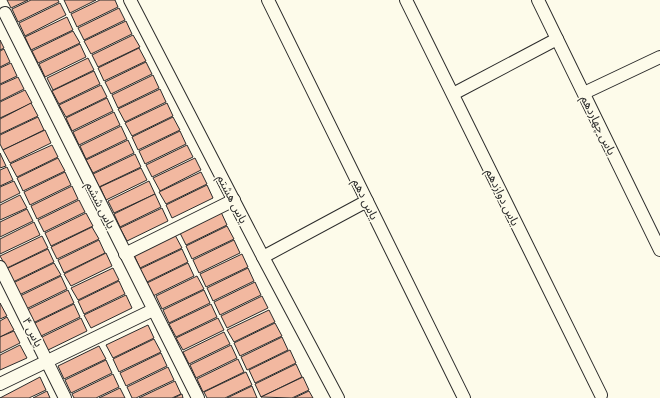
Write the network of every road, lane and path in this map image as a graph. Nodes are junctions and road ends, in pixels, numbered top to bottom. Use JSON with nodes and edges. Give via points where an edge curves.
{"nodes":[{"id":1,"x":130,"y":0,"type":"edge"},
{"id":2,"x":268,"y":0,"type":"edge"},
{"id":3,"x":406,"y":0,"type":"edge"},
{"id":4,"x":538,"y":0,"type":"edge"},
{"id":5,"x":5,"y":13,"type":"dead end"},
{"id":6,"x":557,"y":39,"type":"junction"},
{"id":7,"x":660,"y":57,"type":"edge"},
{"id":8,"x":584,"y":93,"type":"junction"},
{"id":9,"x":453,"y":94,"type":"junction"},
{"id":10,"x":234,"y":200,"type":"junction"},
{"id":11,"x":367,"y":201,"type":"junction"},
{"id":12,"x":660,"y":250,"type":"edge"},
{"id":13,"x":125,"y":254,"type":"junction"},
{"id":14,"x":263,"y":257,"type":"junction"},
{"id":15,"x":0,"y":267,"type":"edge"},
{"id":16,"x":153,"y":310,"type":"junction"},
{"id":17,"x":47,"y":361,"type":"junction"},
{"id":18,"x":0,"y":384,"type":"edge"},
{"id":19,"x":601,"y":394,"type":"dead end"},
{"id":20,"x":65,"y":398,"type":"edge"},
{"id":21,"x":198,"y":398,"type":"edge"},
{"id":22,"x":338,"y":398,"type":"edge"},
{"id":23,"x":464,"y":398,"type":"edge"}],
"edges":[{"from":1,"to":10,"type":"street","name":"یاس هشتم"},
{"from":2,"to":11,"type":"street","name":"یاس دهم"},
{"from":3,"to":9,"type":"street","name":"یاس دوازدهم"},
{"from":4,"to":6,"type":"street","name":"یاس چهاردهم"},
{"from":5,"to":13,"type":"street","name":"یاس ششم"},
{"from":6,"to":8,"type":"street","name":"یاس چهاردهم"},
{"from":6,"to":9,"type":"street"},
{"from":7,"to":8,"type":"street"},
{"from":8,"to":12,"type":"street","name":"یاس چهاردهم"},
{"from":9,"to":19,"type":"street","name":"یاس دوازدهم"},
{"from":10,"to":13,"type":"street"},
{"from":10,"to":14,"type":"street","name":"یاس هشتم"},
{"from":11,"to":14,"type":"street"},
{"from":11,"to":23,"type":"street","name":"یاس دهم"},
{"from":13,"to":16,"type":"street","name":"یاس ششم"},
{"from":14,"to":22,"type":"street","name":"یاس هشتم"},
{"from":15,"to":17,"type":"street","name":"یاس ۴"},
{"from":16,"to":17,"type":"street"},
{"from":16,"to":21,"type":"street","name":"یاس ششم"},
{"from":17,"to":18,"type":"street"},
{"from":17,"to":20,"type":"street","name":"یاس ۴"}]}
